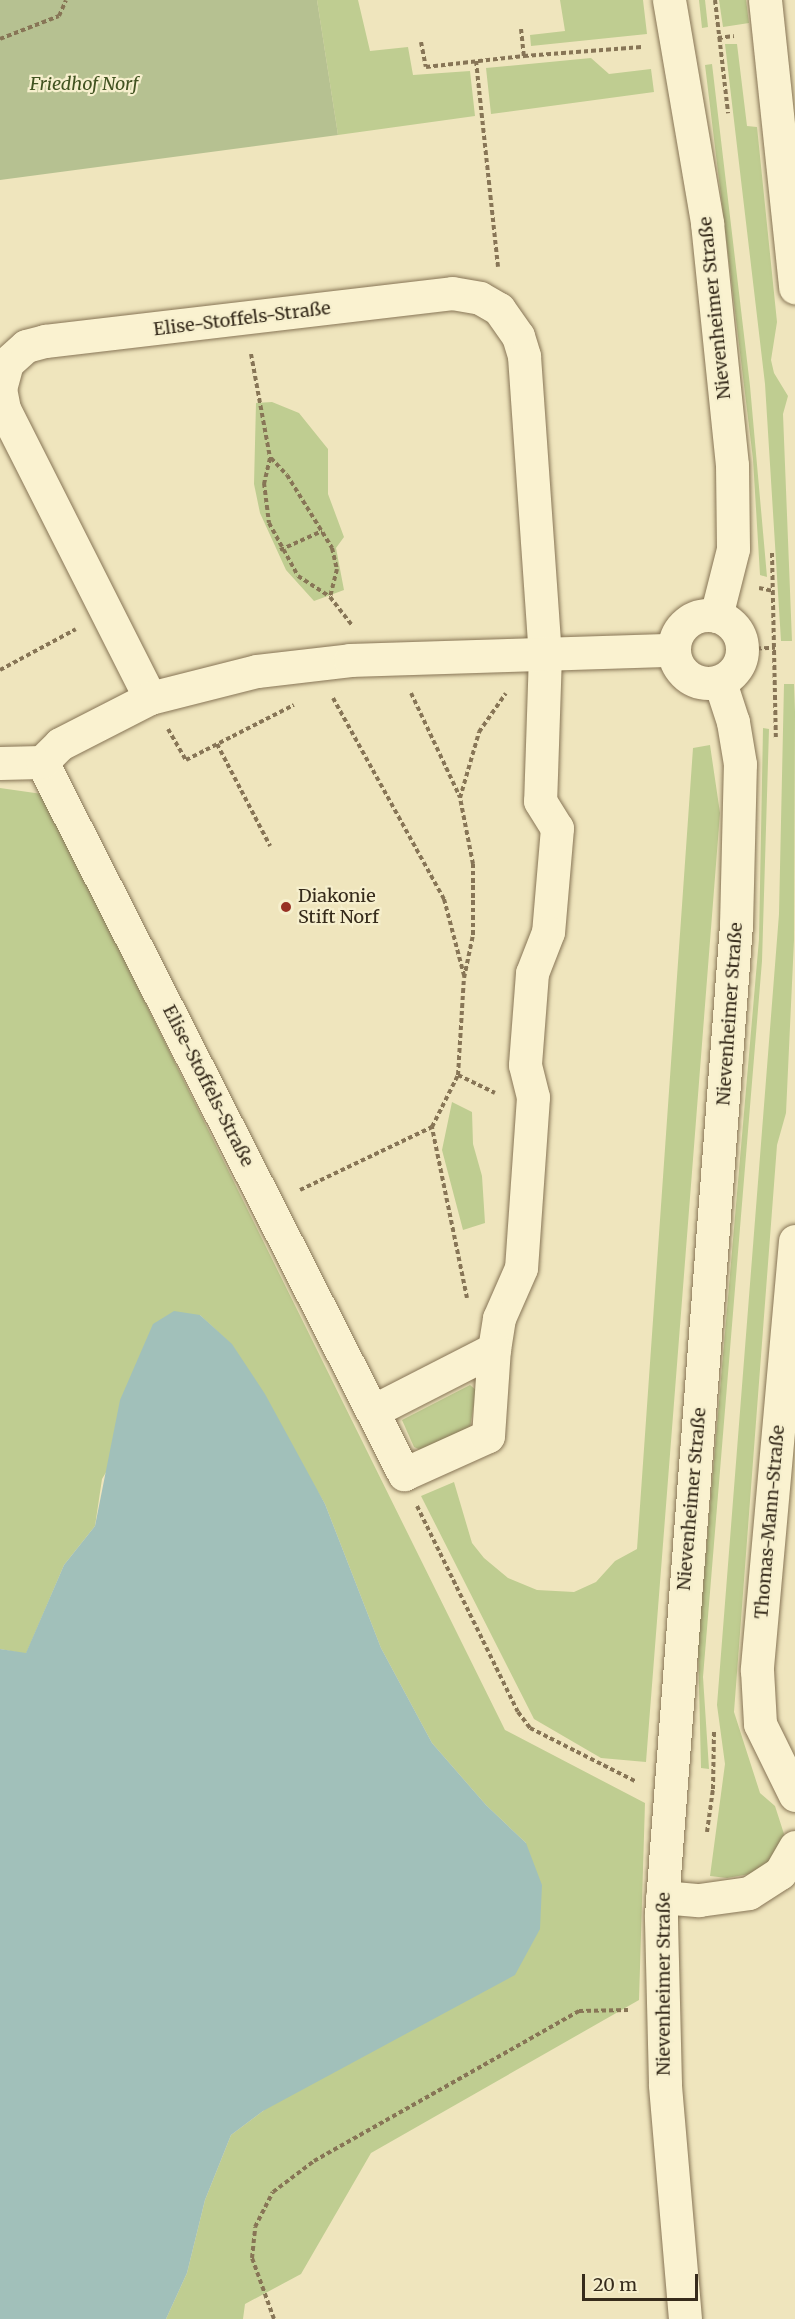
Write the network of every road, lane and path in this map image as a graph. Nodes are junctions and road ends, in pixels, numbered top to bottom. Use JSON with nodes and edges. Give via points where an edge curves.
{"nodes":[{"id":1,"x":66,"y":0,"type":"edge"},
{"id":2,"x":669,"y":0,"type":"edge"},
{"id":3,"x":765,"y":0,"type":"edge"},
{"id":4,"x":521,"y":28,"type":"dead end"},
{"id":5,"x":0,"y":39,"type":"edge"},
{"id":6,"x":421,"y":42,"type":"dead end"},
{"id":7,"x":675,"y":44,"type":"junction"},
{"id":8,"x":524,"y":56,"type":"junction"},
{"id":9,"x":476,"y":62,"type":"junction"},
{"id":10,"x":784,"y":70,"type":"edge"},
{"id":11,"x":795,"y":287,"type":"edge"},
{"id":12,"x":507,"y":317,"type":"junction"},
{"id":13,"x":247,"y":320,"type":"junction"},
{"id":14,"x":270,"y":458,"type":"junction"},
{"id":15,"x":322,"y":531,"type":"junction"},
{"id":16,"x":280,"y":550,"type":"junction"},
{"id":17,"x":330,"y":597,"type":"junction"},
{"id":18,"x":108,"y":612,"type":"junction"},
{"id":19,"x":716,"y":616,"type":"junction"},
{"id":20,"x":775,"y":648,"type":"dead end"},
{"id":21,"x":742,"y":649,"type":"junction"},
{"id":22,"x":673,"y":650,"type":"junction"},
{"id":23,"x":544,"y":654,"type":"junction"},
{"id":24,"x":380,"y":659,"type":"junction"},
{"id":25,"x":0,"y":670,"type":"edge"},
{"id":26,"x":720,"y":682,"type":"junction"},
{"id":27,"x":341,"y":691,"type":"dead end"},
{"id":28,"x":150,"y":698,"type":"junction"},
{"id":29,"x":301,"y":702,"type":"dead end"},
{"id":30,"x":217,"y":744,"type":"junction"},
{"id":31,"x":42,"y":762,"type":"junction"},
{"id":32,"x":0,"y":763,"type":"edge"},
{"id":33,"x":460,"y":798,"type":"junction"},
{"id":34,"x":270,"y":846,"type":"dead end"},
{"id":35,"x":464,"y":978,"type":"junction"},
{"id":36,"x":432,"y":1127,"type":"junction"},
{"id":37,"x":269,"y":1205,"type":"junction"},
{"id":38,"x":795,"y":1241,"type":"edge"},
{"id":39,"x":494,"y":1349,"type":"junction"},
{"id":40,"x":373,"y":1411,"type":"junction"},
{"id":41,"x":404,"y":1474,"type":"junction"},
{"id":42,"x":669,"y":1785,"type":"junction"},
{"id":43,"x":795,"y":1795,"type":"edge"},
{"id":44,"x":795,"y":1847,"type":"edge"},
{"id":45,"x":662,"y":1897,"type":"junction"},
{"id":46,"x":662,"y":2009,"type":"junction"},
{"id":47,"x":274,"y":2319,"type":"edge"},
{"id":48,"x":685,"y":2319,"type":"edge"}],
"edges":[{"from":1,"to":5,"type":"path","via":[[59,16]]},
{"from":2,"to":7,"type":"street","name":"Nievenheimer Straße"},
{"from":3,"to":10,"type":"street"},
{"from":4,"to":8,"type":"path"},
{"from":6,"to":9,"type":"path","via":[[426,67]]},
{"from":7,"to":8,"type":"path"},
{"from":7,"to":19,"type":"street","name":"Nievenheimer Straße","via":[[706,223],[732,465],[733,549]]},
{"from":8,"to":9,"type":"path"},
{"from":9,"to":12,"type":"path"},
{"from":10,"to":11,"type":"street"},
{"from":12,"to":13,"type":"street","name":"Elise-Stoffels-Straße","via":[[480,298],[452,293]]},
{"from":12,"to":23,"type":"street","via":[[524,356]]},
{"from":13,"to":14,"type":"path"},
{"from":13,"to":18,"type":"street","name":"Elise-Stoffels-Straße","via":[[45,341],[26,346],[7,363],[0,389],[4,409]]},
{"from":14,"to":15,"type":"path","via":[[287,475]]},
{"from":14,"to":16,"type":"path","via":[[264,483],[269,523]]},
{"from":15,"to":16,"type":"path"},
{"from":15,"to":17,"type":"path","via":[[337,569]]},
{"from":16,"to":17,"type":"path","via":[[298,576]]},
{"from":17,"to":24,"type":"path"},
{"from":18,"to":25,"type":"path"},
{"from":18,"to":28,"type":"street","name":"Elise-Stoffels-Straße"},
{"from":19,"to":21,"type":"street","via":[[730,622]]},
{"from":19,"to":22,"type":"street","via":[[700,616],[686,622],[676,635]]},
{"from":20,"to":21,"type":"path"},
{"from":21,"to":26,"type":"street","via":[[731,675]]},
{"from":22,"to":23,"type":"street"},
{"from":22,"to":26,"type":"street","via":[[678,666],[689,678],[704,684]]},
{"from":23,"to":24,"type":"street"},
{"from":23,"to":33,"type":"path","via":[[486,720],[473,746]]},
{"from":23,"to":39,"type":"street","via":[[540,801],[556,828],[548,932],[532,973],[525,1065],[533,1097],[521,1268],[499,1318]]},
{"from":24,"to":28,"type":"street","via":[[256,671]]},
{"from":24,"to":33,"type":"path"},
{"from":26,"to":42,"type":"street","name":"Nievenheimer Straße","via":[[734,723],[740,764],[736,925],[718,1197]]},
{"from":27,"to":35,"type":"path","via":[[331,693],[412,847],[444,899]]},
{"from":28,"to":30,"type":"path","via":[[186,760]]},
{"from":28,"to":31,"type":"street","via":[[60,744]]},
{"from":29,"to":30,"type":"path"},
{"from":30,"to":34,"type":"path"},
{"from":31,"to":32,"type":"street"},
{"from":31,"to":37,"type":"street","name":"Elise-Stoffels-Straße"},
{"from":33,"to":35,"type":"path","via":[[474,892],[473,935]]},
{"from":35,"to":36,"type":"path","via":[[458,1075]]},
{"from":36,"to":37,"type":"path"},
{"from":36,"to":39,"type":"path","via":[[470,1316],[478,1334]]},
{"from":37,"to":40,"type":"street","name":"Elise-Stoffels-Straße"},
{"from":38,"to":43,"type":"street","name":"Thomas-Mann-Straße","via":[[757,1670],[760,1724]]},
{"from":39,"to":40,"type":"street"},
{"from":39,"to":41,"type":"street","via":[[488,1436]]},
{"from":40,"to":41,"type":"street","name":"Elise-Stoffels-Straße"},
{"from":41,"to":42,"type":"path","via":[[513,1702],[530,1728],[630,1780]]},
{"from":42,"to":45,"type":"street","name":"Nievenheimer Straße"},
{"from":44,"to":45,"type":"street","via":[[780,1873],[749,1893],[699,1900]]},
{"from":45,"to":46,"type":"street","name":"Nievenheimer Straße"},
{"from":46,"to":47,"type":"path","via":[[579,2011],[314,2161],[273,2192],[255,2227],[252,2258]]},
{"from":46,"to":48,"type":"street","name":"Nievenheimer Straße"}]}
